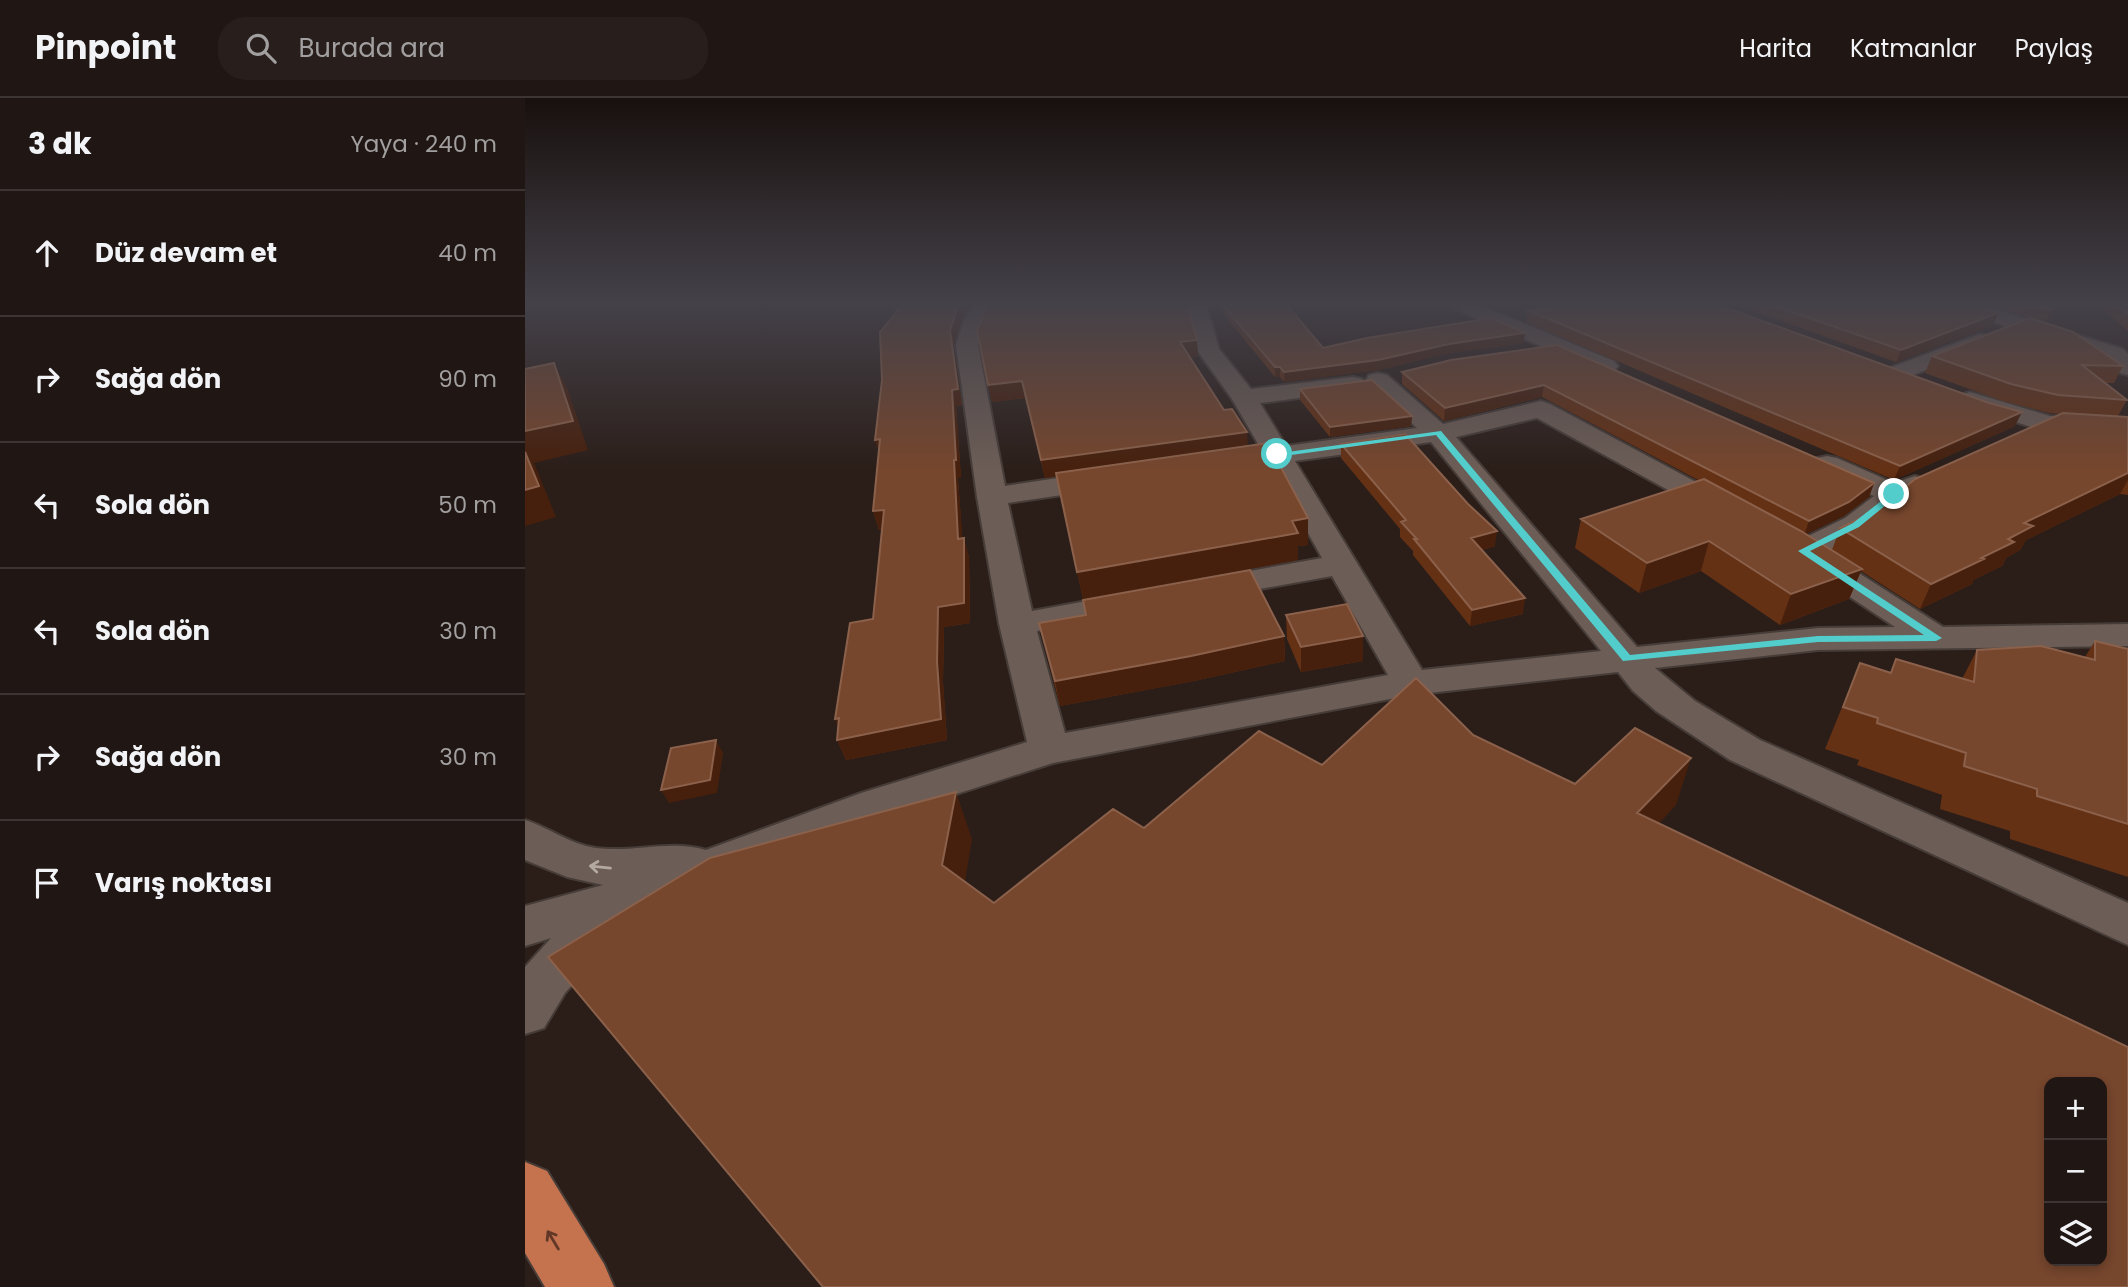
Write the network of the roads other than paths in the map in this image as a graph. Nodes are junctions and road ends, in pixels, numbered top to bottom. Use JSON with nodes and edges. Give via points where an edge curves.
{"nodes":[{"id":1,"x":969,"y":359,"type":"edge"},
{"id":2,"x":1215,"y":359,"type":"edge"},
{"id":3,"x":1591,"y":359,"type":"edge"},
{"id":4,"x":1932,"y":359,"type":"edge"},
{"id":5,"x":1872,"y":363,"type":"edge"},
{"id":6,"x":1897,"y":373,"type":"junction"},
{"id":7,"x":1626,"y":375,"type":"edge"},
{"id":8,"x":1244,"y":397,"type":"junction"},
{"id":9,"x":2048,"y":424,"type":"junction"},
{"id":10,"x":2128,"y":429,"type":"edge"},
{"id":11,"x":1438,"y":433,"type":"junction"},
{"id":12,"x":2013,"y":440,"type":"edge"},
{"id":13,"x":1277,"y":454,"type":"junction"},
{"id":14,"x":1805,"y":454,"type":"edge"},
{"id":15,"x":1196,"y":467,"type":"edge"},
{"id":16,"x":1942,"y":472,"type":"edge"},
{"id":17,"x":1141,"y":475,"type":"edge"},
{"id":18,"x":1894,"y":494,"type":"junction"},
{"id":19,"x":992,"y":497,"type":"junction"},
{"id":20,"x":1779,"y":538,"type":"junction"},
{"id":21,"x":1341,"y":564,"type":"junction"},
{"id":22,"x":1017,"y":624,"type":"junction"},
{"id":23,"x":2128,"y":635,"type":"edge"},
{"id":24,"x":1936,"y":638,"type":"junction"},
{"id":25,"x":1627,"y":659,"type":"junction"},
{"id":26,"x":1411,"y":683,"type":"junction"},
{"id":27,"x":1049,"y":750,"type":"junction"},
{"id":28,"x":525,"y":837,"type":"edge"},
{"id":29,"x":716,"y":866,"type":"junction"},
{"id":30,"x":631,"y":898,"type":"junction"},
{"id":31,"x":2128,"y":925,"type":"edge"},
{"id":32,"x":525,"y":926,"type":"edge"},
{"id":33,"x":525,"y":1011,"type":"edge"},
{"id":34,"x":525,"y":1192,"type":"edge"},
{"id":35,"x":581,"y":1287,"type":"edge"}],
"edges":[{"from":1,"to":19,"type":"street"},
{"from":2,"to":8,"type":"street"},
{"from":3,"to":7,"type":"street"},
{"from":4,"to":6,"type":"street"},
{"from":5,"to":6,"type":"street"},
{"from":6,"to":9,"type":"street"},
{"from":8,"to":11,"type":"street","via":[[1389,377]]},
{"from":8,"to":13,"type":"street"},
{"from":9,"to":10,"type":"street"},
{"from":9,"to":12,"type":"street"},
{"from":11,"to":13,"type":"street"},
{"from":11,"to":20,"type":"street","via":[[1541,409]]},
{"from":11,"to":25,"type":"street"},
{"from":13,"to":15,"type":"street"},
{"from":13,"to":21,"type":"street"},
{"from":14,"to":18,"type":"street"},
{"from":16,"to":18,"type":"street"},
{"from":17,"to":19,"type":"street"},
{"from":18,"to":20,"type":"street","via":[[1856,525]]},
{"from":19,"to":22,"type":"street"},
{"from":20,"to":24,"type":"street"},
{"from":21,"to":22,"type":"street"},
{"from":21,"to":26,"type":"street"},
{"from":22,"to":27,"type":"street"},
{"from":23,"to":24,"type":"street"},
{"from":24,"to":25,"type":"street","via":[[1818,639]]},
{"from":25,"to":26,"type":"street"},
{"from":25,"to":31,"type":"street","via":[[1671,705],[1745,750]]},
{"from":26,"to":27,"type":"street"},
{"from":27,"to":29,"type":"street","via":[[876,804]]},
{"from":29,"to":28,"type":"street","one_way":true,"via":[[684,862],[602,868],[544,852]]},
{"from":29,"to":30,"type":"street"},
{"from":30,"to":32,"type":"street"},
{"from":30,"to":33,"type":"street","via":[[571,948]]},
{"from":35,"to":34,"type":"highway","one_way":true}]}
